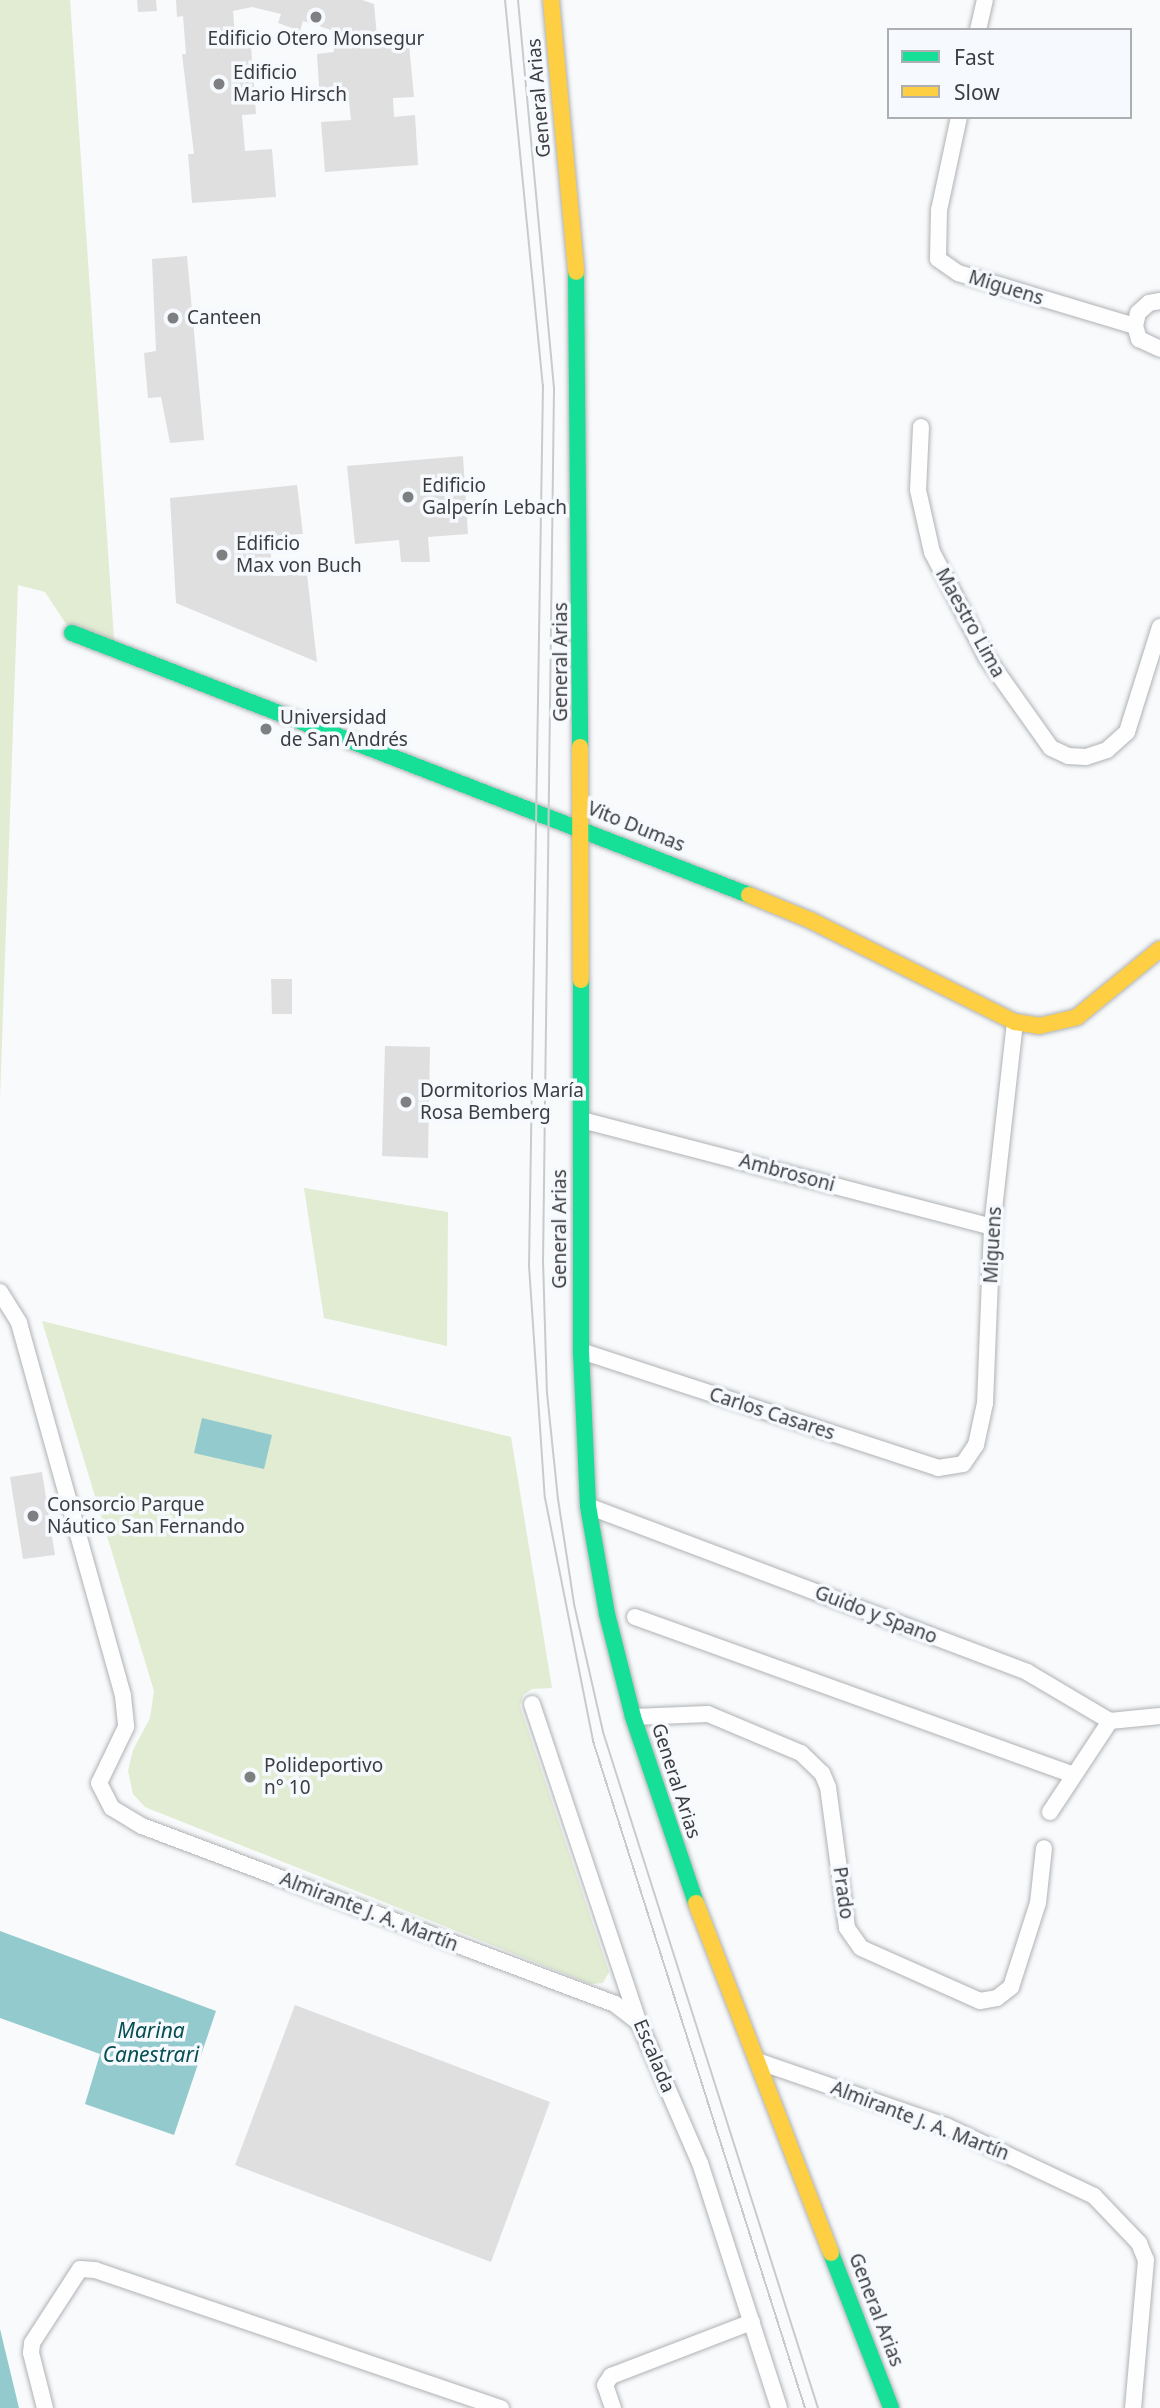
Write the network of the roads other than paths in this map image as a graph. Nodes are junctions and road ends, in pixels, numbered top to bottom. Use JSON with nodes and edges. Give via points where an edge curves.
{"nodes":[{"id":1,"x":551,"y":0,"type":"edge"},
{"id":2,"x":985,"y":0,"type":"edge"},
{"id":3,"x":978,"y":28,"type":"edge"},
{"id":4,"x":959,"y":119,"type":"edge"},
{"id":5,"x":1160,"y":302,"type":"edge"},
{"id":6,"x":1135,"y":326,"type":"junction"},
{"id":7,"x":1160,"y":349,"type":"edge"},
{"id":8,"x":921,"y":427,"type":"dead end"},
{"id":9,"x":1160,"y":627,"type":"edge"},
{"id":10,"x":72,"y":633,"type":"dead end"},
{"id":11,"x":583,"y":829,"type":"junction"},
{"id":12,"x":1160,"y":949,"type":"edge"},
{"id":13,"x":1015,"y":1022,"type":"junction"},
{"id":14,"x":582,"y":1120,"type":"junction"},
{"id":15,"x":992,"y":1227,"type":"junction"},
{"id":16,"x":0,"y":1292,"type":"edge"},
{"id":17,"x":581,"y":1351,"type":"junction"},
{"id":18,"x":963,"y":1464,"type":"joint"},
{"id":19,"x":588,"y":1506,"type":"junction"},
{"id":20,"x":635,"y":1617,"type":"dead end"},
{"id":21,"x":532,"y":1704,"type":"dead end"},
{"id":22,"x":1160,"y":1716,"type":"edge"},
{"id":23,"x":633,"y":1717,"type":"junction"},
{"id":24,"x":1110,"y":1721,"type":"junction"},
{"id":25,"x":1073,"y":1775,"type":"junction"},
{"id":26,"x":1050,"y":1812,"type":"dead end"},
{"id":27,"x":1044,"y":1848,"type":"dead end"},
{"id":28,"x":639,"y":2023,"type":"junction"},
{"id":29,"x":760,"y":2062,"type":"junction"},
{"id":30,"x":752,"y":2322,"type":"junction"},
{"id":31,"x":606,"y":2385,"type":"junction"},
{"id":32,"x":45,"y":2408,"type":"edge"},
{"id":33,"x":501,"y":2408,"type":"edge"},
{"id":34,"x":598,"y":2408,"type":"edge"},
{"id":35,"x":613,"y":2408,"type":"edge"},
{"id":36,"x":779,"y":2408,"type":"edge"},
{"id":37,"x":891,"y":2408,"type":"edge"},
{"id":38,"x":1133,"y":2408,"type":"edge"}],
"edges":[{"from":1,"to":11,"type":"street","name":"General Arias","via":[[580,312]]},
{"from":2,"to":3,"type":"street"},
{"from":4,"to":6,"type":"street","name":"Miguens","via":[[939,210],[938,258],[958,273]]},
{"from":5,"to":6,"type":"street","via":[[1149,303],[1138,313]]},
{"from":6,"to":7,"type":"street","name":"Miguens","via":[[1139,339]]},
{"from":8,"to":9,"type":"street","name":"Maestro Lima","via":[[917,460],[922,523],[945,583],[987,659],[1051,748],[1068,756],[1087,757],[1107,750],[1127,732]]},
{"from":10,"to":11,"type":"street","name":"Vito Dumas"},
{"from":11,"to":13,"type":"street","name":"Vito Dumas","via":[[810,920]]},
{"from":11,"to":14,"type":"street","name":"General Arias"},
{"from":12,"to":13,"type":"street","name":"Vito Dumas","via":[[1077,1017],[1039,1026]]},
{"from":13,"to":15,"type":"street","name":"Miguens"},
{"from":14,"to":15,"type":"street","name":"Ambrosoni"},
{"from":14,"to":17,"type":"street","name":"General Arias"},
{"from":15,"to":18,"type":"street","name":"Miguens","via":[[985,1403],[976,1445]]},
{"from":16,"to":28,"type":"street","name":"Almirante J. A. Martín","via":[[19,1323],[127,1713],[122,1739],[103,1768],[103,1796],[125,1819],[615,2004]]},
{"from":17,"to":18,"type":"street","name":"Carlos Casares","via":[[937,1468]]},
{"from":17,"to":19,"type":"street","name":"General Arias"},
{"from":19,"to":23,"type":"street","name":"General Arias","via":[[607,1614]]},
{"from":19,"to":24,"type":"street","name":"Guido y Spano","via":[[1027,1672]]},
{"from":20,"to":25,"type":"street"},
{"from":21,"to":28,"type":"street","name":"Escalada"},
{"from":22,"to":24,"type":"street"},
{"from":23,"to":27,"type":"street","name":"Prado","via":[[708,1714],[801,1753],[822,1773],[828,1787],[847,1928],[861,1948],[980,2001],[997,1998],[1011,1987],[1038,1903]]},
{"from":23,"to":29,"type":"street","name":"General Arias","via":[[702,1923]]},
{"from":24,"to":25,"type":"street"},
{"from":25,"to":26,"type":"street"},
{"from":28,"to":30,"type":"street","name":"Escalada","via":[[700,2163]]},
{"from":29,"to":37,"type":"street","name":"General Arias"},
{"from":29,"to":38,"type":"street","name":"Almirante J. A. Martín","via":[[946,2126],[1094,2196],[1139,2243],[1146,2260]]},
{"from":30,"to":31,"type":"street","via":[[624,2368]]},
{"from":30,"to":36,"type":"street","name":"Escalada"},
{"from":31,"to":34,"type":"street"},
{"from":31,"to":35,"type":"street"},
{"from":32,"to":33,"type":"street","via":[[31,2353],[33,2343],[80,2269],[95,2270]]}]}
